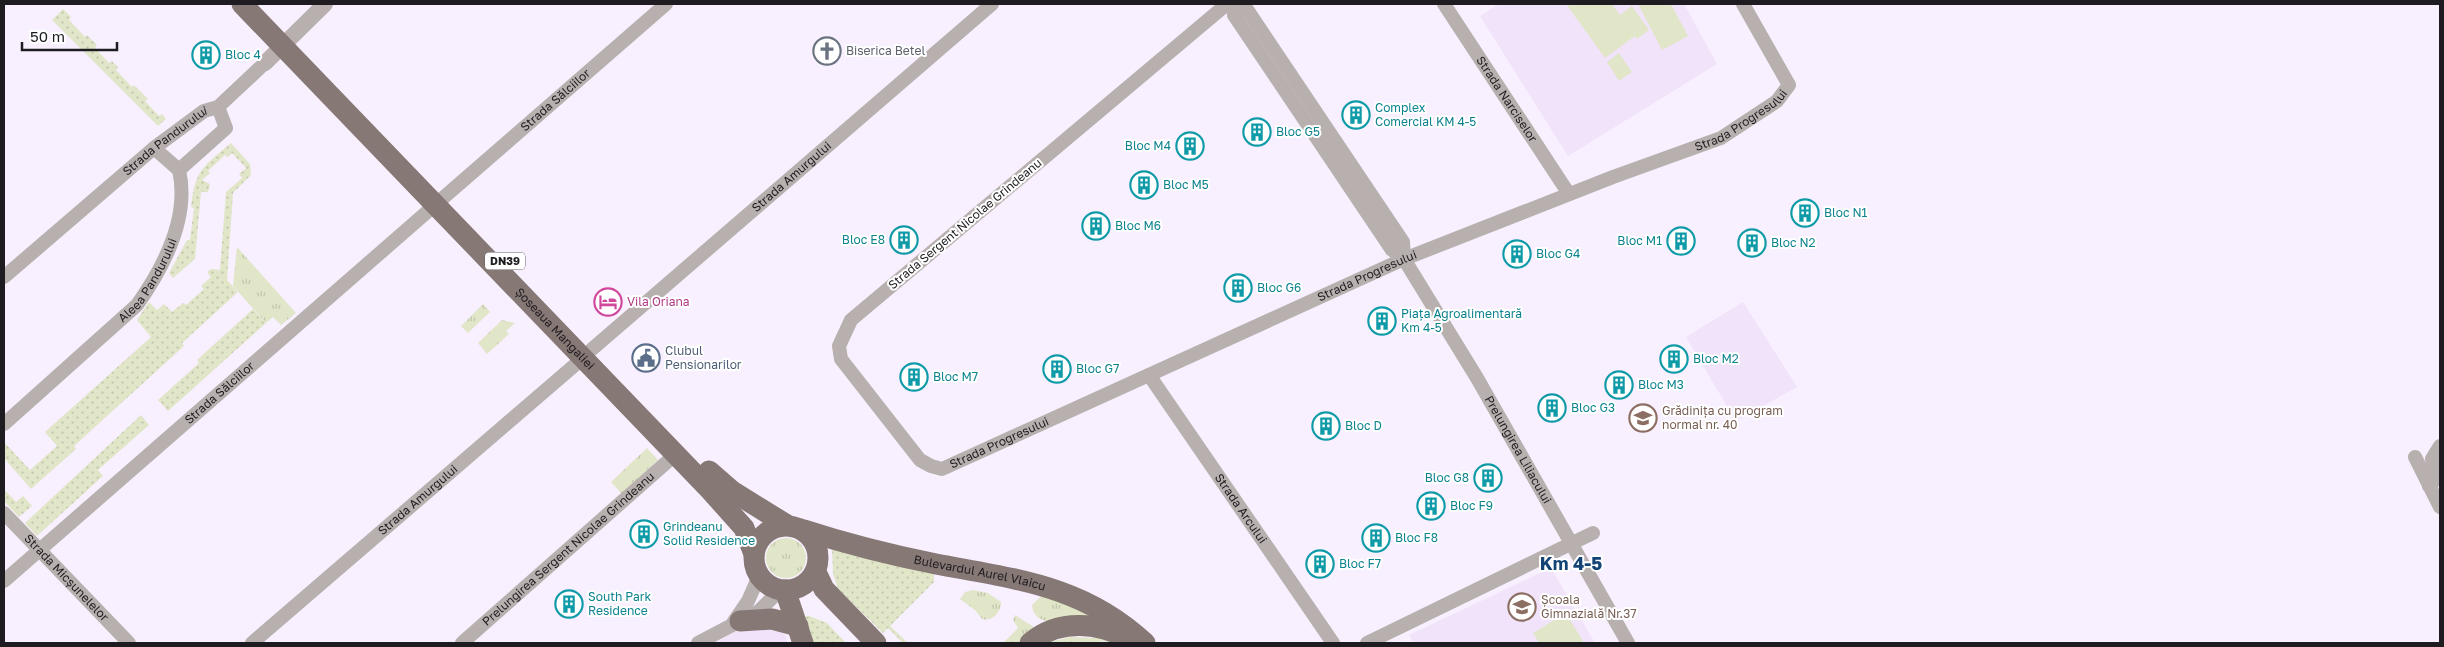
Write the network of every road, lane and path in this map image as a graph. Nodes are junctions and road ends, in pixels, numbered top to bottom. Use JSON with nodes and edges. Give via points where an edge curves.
{"nodes":[{"id":1,"x":242,"y":4,"type":"edge"},
{"id":2,"x":257,"y":4,"type":"edge"},
{"id":3,"x":325,"y":4,"type":"edge"},
{"id":4,"x":666,"y":4,"type":"edge"},
{"id":5,"x":992,"y":4,"type":"edge"},
{"id":6,"x":1227,"y":4,"type":"edge"},
{"id":7,"x":1232,"y":4,"type":"edge"},
{"id":8,"x":1239,"y":4,"type":"edge"},
{"id":9,"x":1444,"y":4,"type":"edge"},
{"id":10,"x":1742,"y":4,"type":"edge"},
{"id":11,"x":286,"y":41,"type":"junction"},
{"id":12,"x":265,"y":64,"type":"joint"},
{"id":13,"x":218,"y":107,"type":"junction"},
{"id":14,"x":154,"y":148,"type":"junction"},
{"id":15,"x":179,"y":170,"type":"junction"},
{"id":16,"x":1569,"y":194,"type":"junction"},
{"id":17,"x":439,"y":201,"type":"junction"},
{"id":18,"x":1404,"y":259,"type":"junction"},
{"id":19,"x":4,"y":277,"type":"edge"},
{"id":20,"x":587,"y":354,"type":"junction"},
{"id":21,"x":1149,"y":375,"type":"junction"},
{"id":22,"x":4,"y":424,"type":"edge"},
{"id":23,"x":2440,"y":446,"type":"edge"},
{"id":24,"x":676,"y":454,"type":"junction"},
{"id":25,"x":2415,"y":457,"type":"dead end"},
{"id":26,"x":942,"y":469,"type":"joint"},
{"id":27,"x":2429,"y":486,"type":"junction"},
{"id":28,"x":2440,"y":507,"type":"edge"},
{"id":29,"x":4,"y":514,"type":"edge"},
{"id":30,"x":795,"y":528,"type":"junction"},
{"id":31,"x":1592,"y":534,"type":"dead end"},
{"id":32,"x":1572,"y":544,"type":"junction"},
{"id":33,"x":39,"y":550,"type":"junction"},
{"id":34,"x":754,"y":554,"type":"junction"},
{"id":35,"x":816,"y":572,"type":"junction"},
{"id":36,"x":759,"y":576,"type":"junction"},
{"id":37,"x":4,"y":581,"type":"edge"},
{"id":38,"x":788,"y":589,"type":"junction"},
{"id":39,"x":735,"y":623,"type":"junction"},
{"id":40,"x":800,"y":635,"type":"edge"},
{"id":41,"x":129,"y":643,"type":"edge"},
{"id":42,"x":252,"y":643,"type":"edge"},
{"id":43,"x":462,"y":643,"type":"edge"},
{"id":44,"x":698,"y":643,"type":"edge"},
{"id":45,"x":859,"y":643,"type":"edge"},
{"id":46,"x":876,"y":643,"type":"edge"},
{"id":47,"x":1030,"y":643,"type":"edge"},
{"id":48,"x":1137,"y":643,"type":"edge"},
{"id":49,"x":1144,"y":643,"type":"edge"},
{"id":50,"x":1333,"y":643,"type":"edge"},
{"id":51,"x":1367,"y":643,"type":"edge"},
{"id":52,"x":1628,"y":643,"type":"edge"}],
"edges":[{"from":1,"to":11,"type":"main road","name":"Șoseaua Mangaliei","number":"DN39"},
{"from":2,"to":11,"type":"main road","name":"Șoseaua Mangaliei","number":"DN39"},
{"from":3,"to":11,"type":"street","name":"Strada Pandurului"},
{"from":4,"to":17,"type":"street","name":"Strada Sălciilor"},
{"from":5,"to":20,"type":"street","name":"Strada Amurgului"},
{"from":6,"to":26,"type":"street","name":"Strada Sergent Nicolae Grindeanu","via":[[851,320],[839,346],[841,359],[920,460]]},
{"from":7,"to":18,"type":"street","name":"Prelungirea Liliacului","via":[[1234,15],[1358,200],[1392,250]]},
{"from":8,"to":18,"type":"street","name":"Prelungirea Liliacului","via":[[1246,8],[1390,222],[1402,242]]},
{"from":9,"to":16,"type":"street","name":"Strada Narciselor"},
{"from":10,"to":16,"type":"street","name":"Strada Progresului","via":[[1789,85],[1776,101],[1720,138]]},
{"from":11,"to":12,"type":"street","name":"Strada Pandurului"},
{"from":11,"to":17,"type":"main road","name":"Șoseaua Mangaliei","number":"DN39"},
{"from":12,"to":13,"type":"street","name":"Strada Pandurului"},
{"from":13,"to":14,"type":"street","name":"Strada Pandurului","via":[[204,111]]},
{"from":13,"to":15,"type":"street","via":[[226,128]]},
{"from":14,"to":15,"type":"street"},
{"from":14,"to":19,"type":"street","name":"Strada Pandurului"},
{"from":15,"to":22,"type":"street","name":"Aleea Pandurului","via":[[183,187],[182,205],[175,234],[137,306]]},
{"from":16,"to":18,"type":"street","name":"Strada Progresului"},
{"from":17,"to":20,"type":"main road","name":"Șoseaua Mangaliei","number":"DN39"},
{"from":17,"to":33,"type":"street","name":"Strada Sălciilor"},
{"from":18,"to":21,"type":"street","name":"Strada Progresului"},
{"from":18,"to":32,"type":"street","name":"Prelungirea Liliacului"},
{"from":20,"to":24,"type":"main road","name":"Șoseaua Mangaliei","number":"DN39"},
{"from":20,"to":30,"type":"main road","name":"Șoseaua Mangaliei","number":"DN39","via":[[722,484]]},
{"from":20,"to":42,"type":"street","name":"Strada Amurgului"},
{"from":21,"to":26,"type":"street","name":"Strada Progresului"},
{"from":21,"to":50,"type":"street","name":"Strada Arcului"},
{"from":23,"to":27,"type":"street","via":[[2432,459],[2438,478]]},
{"from":24,"to":34,"type":"main road","name":"Șoseaua Mangaliei","number":"DN39","via":[[744,528]]},
{"from":24,"to":43,"type":"street","name":"Prelungirea Sergent Nicolae Grindeanu"},
{"from":25,"to":27,"type":"street"},
{"from":27,"to":28,"type":"street"},
{"from":29,"to":33,"type":"street","name":"Strada Micșunelelor"},
{"from":30,"to":34,"type":"main road","via":[[769,530],[761,537]]},
{"from":30,"to":35,"type":"main road","number":"DN39","via":[[816,544],[819,553]]},
{"from":30,"to":49,"type":"main road","name":"Bulevardul Aurel Vlaicu","via":[[878,552],[989,572],[1067,594],[1126,625]]},
{"from":31,"to":32,"type":"street"},
{"from":32,"to":51,"type":"street"},
{"from":32,"to":52,"type":"street","name":"Prelungirea Liliacului"},
{"from":33,"to":37,"type":"street","name":"Strada Sălciilor"},
{"from":33,"to":41,"type":"street","name":"Strada Micșunelelor"},
{"from":34,"to":36,"type":"main road","number":"DN39"},
{"from":35,"to":38,"type":"main road","via":[[806,584]]},
{"from":35,"to":46,"type":"main road","via":[[824,589]]},
{"from":36,"to":38,"type":"main road","via":[[772,587]]},
{"from":36,"to":39,"type":"street"},
{"from":38,"to":39,"type":"street","via":[[759,611]]},
{"from":38,"to":40,"type":"main road"},
{"from":38,"to":45,"type":"main road","via":[[814,598]]},
{"from":39,"to":40,"type":"main road","via":[[772,619]]},
{"from":39,"to":44,"type":"street"},
{"from":47,"to":48,"type":"main road","via":[[1048,630],[1080,626],[1102,629]]}]}
